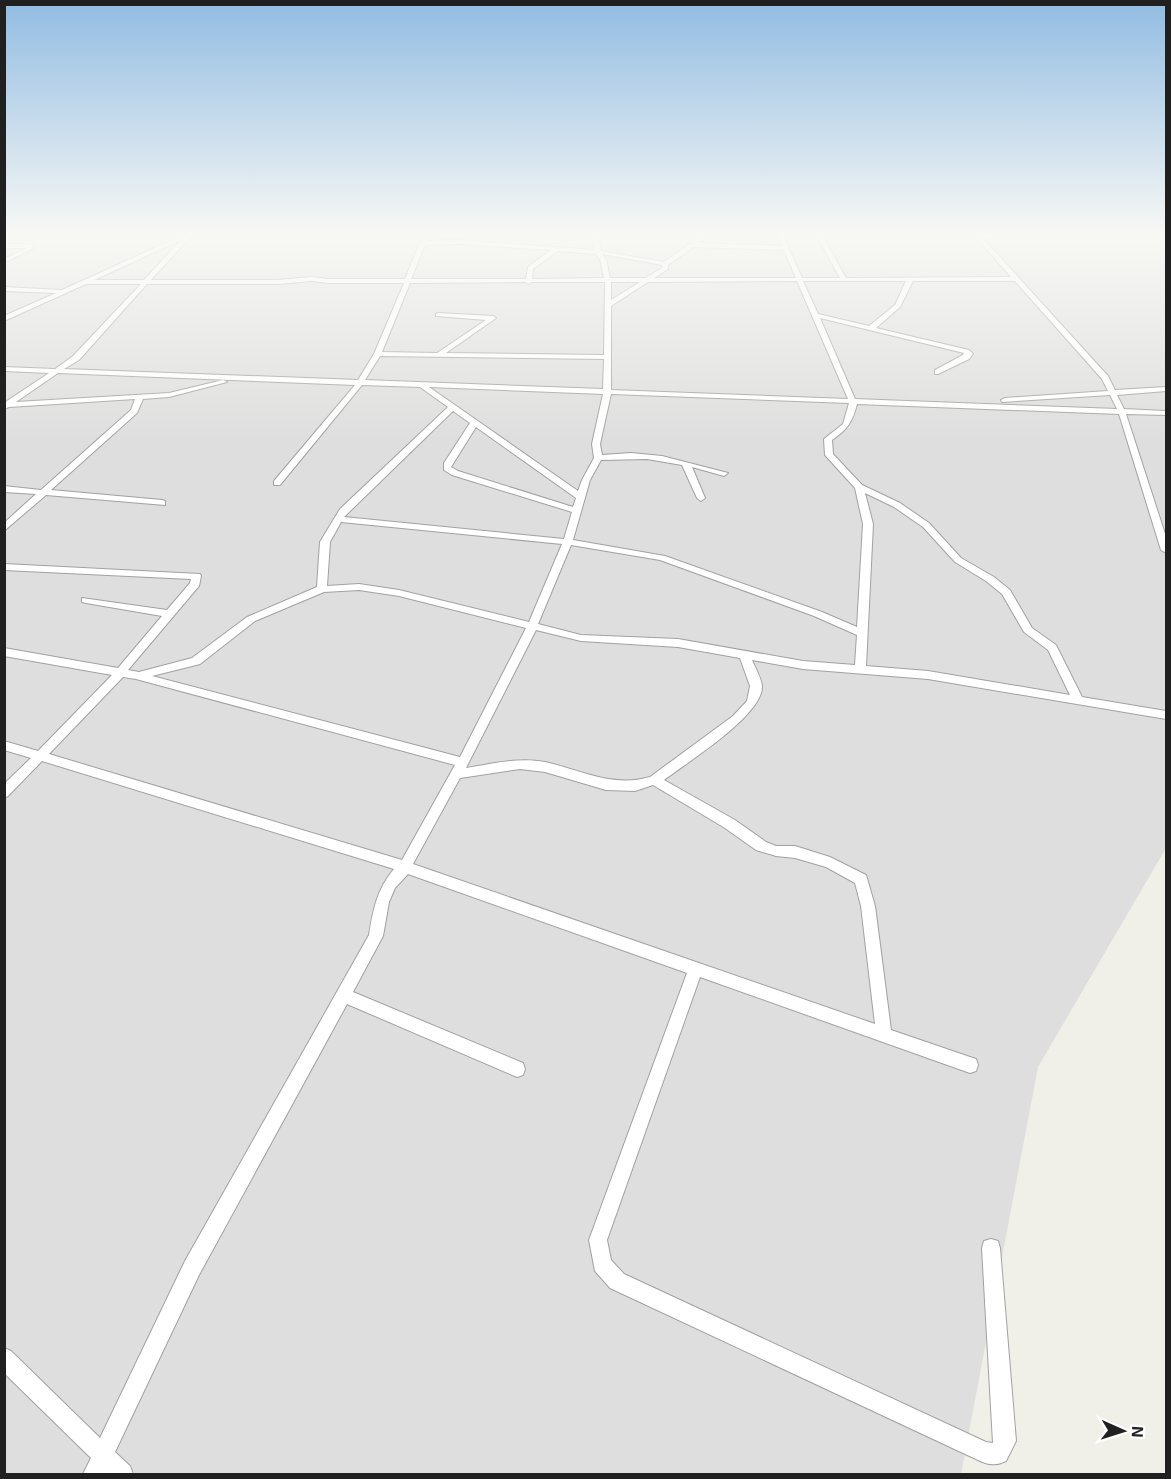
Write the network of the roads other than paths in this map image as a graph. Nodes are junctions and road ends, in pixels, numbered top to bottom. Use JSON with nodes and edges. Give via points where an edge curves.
{"nodes":[{"id":1,"x":36,"y":304,"type":"edge"},
{"id":2,"x":126,"y":304,"type":"edge"},
{"id":3,"x":399,"y":304,"type":"edge"},
{"id":4,"x":809,"y":304,"type":"edge"},
{"id":5,"x":899,"y":304,"type":"edge"},
{"id":6,"x":1039,"y":304,"type":"edge"},
{"id":7,"x":608,"y":305,"type":"edge"},
{"id":8,"x":438,"y":315,"type":"dead end"},
{"id":9,"x":814,"y":315,"type":"junction"},
{"id":10,"x":4,"y":319,"type":"edge"},
{"id":11,"x":871,"y":328,"type":"junction"},
{"id":12,"x":378,"y":354,"type":"junction"},
{"id":13,"x":438,"y":355,"type":"junction"},
{"id":14,"x":608,"y":357,"type":"junction"},
{"id":15,"x":4,"y":369,"type":"edge"},
{"id":16,"x":58,"y":371,"type":"junction"},
{"id":17,"x":938,"y":372,"type":"dead end"},
{"id":18,"x":236,"y":379,"type":"junction"},
{"id":19,"x":359,"y":384,"type":"junction"},
{"id":20,"x":423,"y":386,"type":"junction"},
{"id":21,"x":1167,"y":389,"type":"edge"},
{"id":22,"x":608,"y":393,"type":"junction"},
{"id":23,"x":1114,"y":393,"type":"junction"},
{"id":24,"x":140,"y":397,"type":"junction"},
{"id":25,"x":853,"y":402,"type":"junction"},
{"id":26,"x":884,"y":403,"type":"junction"},
{"id":27,"x":6,"y":405,"type":"edge"},
{"id":28,"x":452,"y":407,"type":"junction"},
{"id":29,"x":1122,"y":412,"type":"junction"},
{"id":30,"x":1167,"y":413,"type":"edge"},
{"id":31,"x":475,"y":423,"type":"junction"},
{"id":32,"x":598,"y":458,"type":"junction"},
{"id":33,"x":686,"y":464,"type":"junction"},
{"id":34,"x":724,"y":473,"type":"dead end"},
{"id":35,"x":278,"y":483,"type":"dead end"},
{"id":36,"x":859,"y":487,"type":"junction"},
{"id":37,"x":4,"y":489,"type":"edge"},
{"id":38,"x":43,"y":494,"type":"junction"},
{"id":39,"x":701,"y":498,"type":"dead end"},
{"id":40,"x":162,"y":503,"type":"dead end"},
{"id":41,"x":579,"y":504,"type":"junction"},
{"id":42,"x":338,"y":519,"type":"junction"},
{"id":43,"x":4,"y":528,"type":"edge"},
{"id":44,"x":567,"y":543,"type":"junction"},
{"id":45,"x":1167,"y":550,"type":"edge"},
{"id":46,"x":4,"y":567,"type":"edge"},
{"id":47,"x":322,"y":589,"type":"junction"},
{"id":48,"x":86,"y":600,"type":"dead end"},
{"id":49,"x":171,"y":614,"type":"junction"},
{"id":50,"x":532,"y":627,"type":"junction"},
{"id":51,"x":862,"y":633,"type":"junction"},
{"id":52,"x":4,"y":652,"type":"edge"},
{"id":53,"x":745,"y":656,"type":"junction"},
{"id":54,"x":860,"y":668,"type":"junction"},
{"id":55,"x":119,"y":674,"type":"junction"},
{"id":56,"x":139,"y":676,"type":"junction"},
{"id":57,"x":1078,"y":700,"type":"junction"},
{"id":58,"x":1167,"y":715,"type":"edge"},
{"id":59,"x":4,"y":745,"type":"edge"},
{"id":60,"x":40,"y":757,"type":"junction"},
{"id":61,"x":460,"y":768,"type":"junction"},
{"id":62,"x":654,"y":780,"type":"junction"},
{"id":63,"x":4,"y":793,"type":"edge"},
{"id":64,"x":405,"y":867,"type":"junction"},
{"id":65,"x":696,"y":969,"type":"junction"},
{"id":66,"x":344,"y":995,"type":"junction"},
{"id":67,"x":884,"y":1035,"type":"junction"},
{"id":68,"x":970,"y":1065,"type":"dead end"},
{"id":69,"x":517,"y":1070,"type":"dead end"},
{"id":70,"x":991,"y":1248,"type":"dead end"},
{"id":71,"x":4,"y":1358,"type":"edge"},
{"id":72,"x":98,"y":1465,"type":"edge"},
{"id":73,"x":122,"y":1474,"type":"edge"}],
"edges":[{"from":1,"to":10,"type":"street"},
{"from":2,"to":16,"type":"street","via":[[76,358]]},
{"from":3,"to":12,"type":"street"},
{"from":4,"to":9,"type":"street"},
{"from":5,"to":11,"type":"street"},
{"from":6,"to":23,"type":"street"},
{"from":7,"to":14,"type":"street"},
{"from":8,"to":13,"type":"street","via":[[493,318]]},
{"from":9,"to":11,"type":"street"},
{"from":9,"to":25,"type":"street"},
{"from":11,"to":17,"type":"street","via":[[969,354]]},
{"from":12,"to":13,"type":"street"},
{"from":12,"to":19,"type":"street"},
{"from":13,"to":14,"type":"street"},
{"from":14,"to":22,"type":"street"},
{"from":15,"to":16,"type":"street"},
{"from":16,"to":18,"type":"street"},
{"from":16,"to":27,"type":"street"},
{"from":18,"to":19,"type":"street"},
{"from":18,"to":24,"type":"street","via":[[190,392]]},
{"from":19,"to":20,"type":"street"},
{"from":19,"to":35,"type":"street"},
{"from":20,"to":22,"type":"street"},
{"from":20,"to":28,"type":"street"},
{"from":21,"to":23,"type":"street"},
{"from":22,"to":25,"type":"street"},
{"from":22,"to":32,"type":"street","via":[[596,444]]},
{"from":23,"to":26,"type":"street"},
{"from":23,"to":29,"type":"street"},
{"from":24,"to":27,"type":"street"},
{"from":24,"to":38,"type":"street","via":[[134,411]]},
{"from":25,"to":26,"type":"street"},
{"from":25,"to":36,"type":"street","via":[[849,422],[828,439],[829,455]]},
{"from":26,"to":29,"type":"street"},
{"from":28,"to":31,"type":"street"},
{"from":28,"to":42,"type":"street"},
{"from":29,"to":30,"type":"street"},
{"from":29,"to":45,"type":"street"},
{"from":31,"to":41,"type":"street"},
{"from":31,"to":41,"type":"street","via":[[447,468]]},
{"from":32,"to":33,"type":"street","via":[[624,454],[654,456]]},
{"from":32,"to":41,"type":"street"},
{"from":33,"to":34,"type":"street"},
{"from":33,"to":39,"type":"street"},
{"from":36,"to":51,"type":"street","via":[[868,524]]},
{"from":36,"to":57,"type":"street","via":[[897,505],[926,525],[958,560],[1006,592],[1028,630],[1052,648]]},
{"from":37,"to":38,"type":"street"},
{"from":38,"to":40,"type":"street"},
{"from":38,"to":43,"type":"street"},
{"from":41,"to":44,"type":"street"},
{"from":42,"to":44,"type":"street"},
{"from":42,"to":47,"type":"street","via":[[324,542]]},
{"from":44,"to":50,"type":"street"},
{"from":44,"to":51,"type":"street","via":[[662,558]]},
{"from":46,"to":49,"type":"street","via":[[196,576],[195,584]]},
{"from":47,"to":50,"type":"street","via":[[359,587],[399,593]]},
{"from":47,"to":56,"type":"street","via":[[252,618],[196,661]]},
{"from":48,"to":49,"type":"street"},
{"from":49,"to":55,"type":"street"},
{"from":50,"to":53,"type":"street","via":[[581,638],[678,644]]},
{"from":50,"to":61,"type":"street"},
{"from":51,"to":54,"type":"street"},
{"from":52,"to":55,"type":"street"},
{"from":53,"to":54,"type":"street"},
{"from":53,"to":62,"type":"street","via":[[756,686],[752,702],[737,719]]},
{"from":54,"to":57,"type":"street"},
{"from":55,"to":56,"type":"street"},
{"from":55,"to":60,"type":"street"},
{"from":56,"to":61,"type":"street"},
{"from":57,"to":58,"type":"street"},
{"from":59,"to":60,"type":"street"},
{"from":60,"to":63,"type":"street"},
{"from":60,"to":64,"type":"street"},
{"from":61,"to":62,"type":"street","via":[[545,766],[606,785],[635,786]]},
{"from":61,"to":64,"type":"street"},
{"from":62,"to":67,"type":"street","via":[[761,846],[830,863],[861,879]]},
{"from":64,"to":65,"type":"street"},
{"from":64,"to":66,"type":"street","via":[[390,884],[382,902],[376,936]]},
{"from":65,"to":67,"type":"street"},
{"from":65,"to":70,"type":"street","via":[[598,1240],[602,1264],[617,1281],[985,1453],[999,1454],[1005,1441]]},
{"from":66,"to":69,"type":"street"},
{"from":66,"to":72,"type":"street","via":[[192,1268]]},
{"from":67,"to":68,"type":"street"},
{"from":71,"to":72,"type":"street"},
{"from":72,"to":73,"type":"street"}]}
